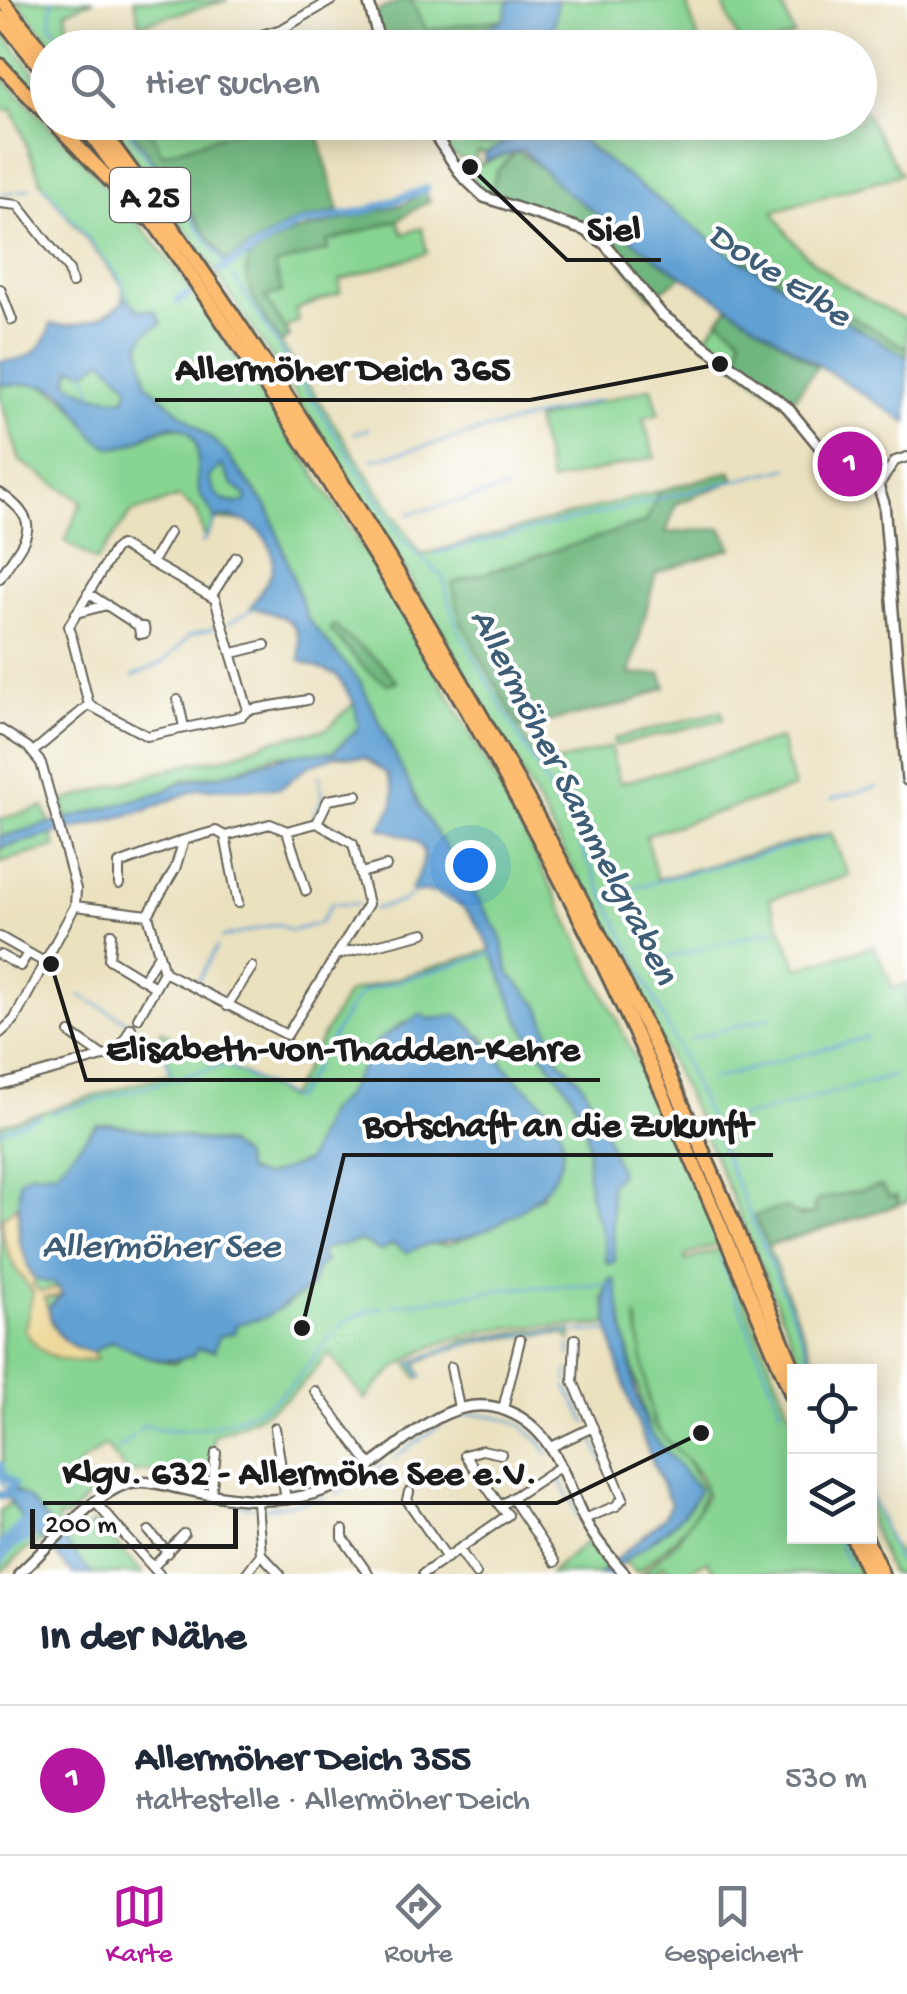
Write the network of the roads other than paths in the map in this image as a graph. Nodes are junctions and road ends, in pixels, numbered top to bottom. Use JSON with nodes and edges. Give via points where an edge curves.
{"nodes":[{"id":1,"x":2,"y":0,"type":"edge"},
{"id":2,"x":332,"y":0,"type":"edge"},
{"id":3,"x":368,"y":0,"type":"edge"},
{"id":4,"x":0,"y":17,"type":"edge"},
{"id":5,"x":279,"y":30,"type":"edge"},
{"id":6,"x":376,"y":30,"type":"edge"},
{"id":7,"x":30,"y":35,"type":"edge"},
{"id":8,"x":30,"y":54,"type":"edge"},
{"id":9,"x":0,"y":65,"type":"edge"},
{"id":10,"x":30,"y":97,"type":"edge"},
{"id":11,"x":71,"y":140,"type":"edge"},
{"id":12,"x":95,"y":140,"type":"edge"},
{"id":13,"x":108,"y":140,"type":"edge"},
{"id":14,"x":439,"y":140,"type":"edge"},
{"id":15,"x":0,"y":203,"type":"edge"},
{"id":16,"x":170,"y":242,"type":"junction"},
{"id":17,"x":198,"y":272,"type":"junction"},
{"id":18,"x":72,"y":283,"type":"dead end"},
{"id":19,"x":0,"y":288,"type":"edge"},
{"id":20,"x":211,"y":290,"type":"junction"},
{"id":21,"x":12,"y":320,"type":"dead end"},
{"id":22,"x":907,"y":458,"type":"edge"},
{"id":23,"x":878,"y":486,"type":"junction"},
{"id":24,"x":0,"y":494,"type":"edge"},
{"id":25,"x":168,"y":533,"type":"dead end"},
{"id":26,"x":236,"y":557,"type":"dead end"},
{"id":27,"x":152,"y":562,"type":"junction"},
{"id":28,"x":0,"y":578,"type":"edge"},
{"id":29,"x":88,"y":593,"type":"junction"},
{"id":30,"x":212,"y":597,"type":"junction"},
{"id":31,"x":107,"y":605,"type":"junction"},
{"id":32,"x":76,"y":613,"type":"junction"},
{"id":33,"x":140,"y":627,"type":"dead end"},
{"id":34,"x":265,"y":644,"type":"dead end"},
{"id":35,"x":233,"y":654,"type":"junction"},
{"id":36,"x":178,"y":700,"type":"dead end"},
{"id":37,"x":307,"y":700,"type":"dead end"},
{"id":38,"x":89,"y":705,"type":"junction"},
{"id":39,"x":248,"y":710,"type":"junction"},
{"id":40,"x":184,"y":727,"type":"junction"},
{"id":41,"x":0,"y":729,"type":"edge"},
{"id":42,"x":33,"y":752,"type":"junction"},
{"id":43,"x":907,"y":780,"type":"edge"},
{"id":44,"x":357,"y":795,"type":"dead end"},
{"id":45,"x":317,"y":823,"type":"junction"},
{"id":46,"x":287,"y":831,"type":"junction"},
{"id":47,"x":224,"y":836,"type":"junction"},
{"id":48,"x":184,"y":840,"type":"junction"},
{"id":49,"x":386,"y":866,"type":"dead end"},
{"id":50,"x":361,"y":873,"type":"junction"},
{"id":51,"x":119,"y":884,"type":"dead end"},
{"id":52,"x":306,"y":892,"type":"dead end"},
{"id":53,"x":238,"y":903,"type":"dead end"},
{"id":54,"x":75,"y":906,"type":"junction"},
{"id":55,"x":148,"y":915,"type":"junction"},
{"id":56,"x":424,"y":932,"type":"dead end"},
{"id":57,"x":111,"y":934,"type":"dead end"},
{"id":58,"x":0,"y":937,"type":"edge"},
{"id":59,"x":28,"y":953,"type":"junction"},
{"id":60,"x":0,"y":954,"type":"edge"},
{"id":61,"x":159,"y":954,"type":"junction"},
{"id":62,"x":336,"y":956,"type":"junction"},
{"id":63,"x":46,"y":963,"type":"junction"},
{"id":64,"x":252,"y":967,"type":"dead end"},
{"id":65,"x":164,"y":972,"type":"junction"},
{"id":66,"x":143,"y":980,"type":"junction"},
{"id":67,"x":155,"y":988,"type":"junction"},
{"id":68,"x":227,"y":1006,"type":"junction"},
{"id":69,"x":138,"y":1018,"type":"dead end"},
{"id":70,"x":131,"y":1028,"type":"dead end"},
{"id":71,"x":0,"y":1033,"type":"edge"},
{"id":72,"x":70,"y":1033,"type":"dead end"},
{"id":73,"x":287,"y":1035,"type":"junction"},
{"id":74,"x":298,"y":1041,"type":"dead end"},
{"id":75,"x":91,"y":1046,"type":"junction"},
{"id":76,"x":104,"y":1056,"type":"junction"},
{"id":77,"x":82,"y":1062,"type":"junction"},
{"id":78,"x":0,"y":1085,"type":"edge"},
{"id":79,"x":575,"y":1339,"type":"dead end"},
{"id":80,"x":520,"y":1340,"type":"dead end"},
{"id":81,"x":792,"y":1364,"type":"edge"},
{"id":82,"x":450,"y":1366,"type":"dead end"},
{"id":83,"x":787,"y":1384,"type":"edge"},
{"id":84,"x":315,"y":1390,"type":"dead end"},
{"id":85,"x":459,"y":1408,"type":"junction"},
{"id":86,"x":503,"y":1408,"type":"junction"},
{"id":87,"x":594,"y":1427,"type":"junction"},
{"id":88,"x":274,"y":1428,"type":"dead end"},
{"id":89,"x":552,"y":1446,"type":"junction"},
{"id":90,"x":216,"y":1453,"type":"dead end"},
{"id":91,"x":501,"y":1454,"type":"dead end"},
{"id":92,"x":371,"y":1466,"type":"junction"},
{"id":93,"x":561,"y":1466,"type":"junction"},
{"id":94,"x":409,"y":1492,"type":"dead end"},
{"id":95,"x":211,"y":1495,"type":"junction"},
{"id":96,"x":512,"y":1498,"type":"junction"},
{"id":97,"x":286,"y":1500,"type":"junction"},
{"id":98,"x":257,"y":1502,"type":"junction"},
{"id":99,"x":96,"y":1504,"type":"junction"},
{"id":100,"x":500,"y":1506,"type":"junction"},
{"id":101,"x":518,"y":1508,"type":"junction"},
{"id":102,"x":508,"y":1515,"type":"junction"},
{"id":103,"x":584,"y":1519,"type":"junction"},
{"id":104,"x":343,"y":1530,"type":"dead end"},
{"id":105,"x":148,"y":1531,"type":"dead end"},
{"id":106,"x":184,"y":1534,"type":"dead end"},
{"id":107,"x":857,"y":1544,"type":"edge"},
{"id":108,"x":867,"y":1544,"type":"edge"},
{"id":109,"x":459,"y":1549,"type":"junction"},
{"id":110,"x":168,"y":1553,"type":"junction"},
{"id":111,"x":260,"y":1554,"type":"junction"},
{"id":112,"x":447,"y":1558,"type":"junction"},
{"id":113,"x":555,"y":1562,"type":"dead end"},
{"id":114,"x":156,"y":1570,"type":"edge"},
{"id":115,"x":875,"y":1571,"type":"edge"},
{"id":116,"x":624,"y":1572,"type":"edge"},
{"id":117,"x":19,"y":1574,"type":"edge"},
{"id":118,"x":246,"y":1574,"type":"edge"},
{"id":119,"x":280,"y":1574,"type":"edge"},
{"id":120,"x":368,"y":1574,"type":"edge"},
{"id":121,"x":423,"y":1574,"type":"edge"},
{"id":122,"x":476,"y":1574,"type":"edge"}],
"edges":[{"from":1,"to":7,"type":"highway"},
{"from":2,"to":5,"type":"street"},
{"from":3,"to":6,"type":"street"},
{"from":4,"to":8,"type":"highway"},
{"from":9,"to":10,"type":"highway"},
{"from":11,"to":16,"type":"highway"},
{"from":12,"to":16,"type":"highway","number":"A 25"},
{"from":13,"to":17,"type":"highway","number":"A 25"},
{"from":14,"to":23,"type":"street","via":[[479,194],[598,238],[662,315],[779,401],[819,446]]},
{"from":15,"to":18,"type":"street","via":[[15,202],[69,270]]},
{"from":16,"to":17,"type":"highway","number":"A 25"},
{"from":17,"to":20,"type":"highway","number":"A 25"},
{"from":19,"to":21,"type":"street"},
{"from":20,"to":81,"type":"highway","number":"A 25","via":[[398,566],[548,836],[643,1022]]},
{"from":20,"to":83,"type":"highway","number":"A 25","via":[[388,572],[531,824],[617,993]]},
{"from":22,"to":23,"type":"street","via":[[895,461]]},
{"from":23,"to":43,"type":"street"},
{"from":24,"to":28,"type":"street","via":[[29,519]]},
{"from":25,"to":27,"type":"street"},
{"from":26,"to":30,"type":"street"},
{"from":27,"to":29,"type":"street","via":[[120,545]]},
{"from":27,"to":30,"type":"street"},
{"from":29,"to":31,"type":"street"},
{"from":29,"to":32,"type":"street"},
{"from":30,"to":35,"type":"street","via":[[226,650]]},
{"from":31,"to":32,"type":"street"},
{"from":31,"to":33,"type":"street"},
{"from":32,"to":38,"type":"street","via":[[69,626]]},
{"from":34,"to":35,"type":"street"},
{"from":35,"to":39,"type":"street"},
{"from":36,"to":40,"type":"street"},
{"from":37,"to":39,"type":"street"},
{"from":38,"to":40,"type":"street","via":[[147,736]]},
{"from":38,"to":42,"type":"street"},
{"from":39,"to":40,"type":"street"},
{"from":41,"to":42,"type":"street"},
{"from":42,"to":54,"type":"street","via":[[46,774]]},
{"from":44,"to":45,"type":"street","via":[[328,800]]},
{"from":45,"to":46,"type":"street"},
{"from":45,"to":50,"type":"street","via":[[353,844]]},
{"from":46,"to":47,"type":"street","via":[[270,824]]},
{"from":46,"to":52,"type":"street"},
{"from":47,"to":48,"type":"street"},
{"from":47,"to":53,"type":"street"},
{"from":48,"to":51,"type":"street","via":[[128,856],[119,864]]},
{"from":48,"to":55,"type":"street"},
{"from":49,"to":50,"type":"street"},
{"from":50,"to":62,"type":"street","via":[[368,904]]},
{"from":54,"to":55,"type":"street"},
{"from":54,"to":63,"type":"street"},
{"from":55,"to":61,"type":"street"},
{"from":56,"to":62,"type":"street"},
{"from":57,"to":66,"type":"street","via":[[109,960]]},
{"from":58,"to":59,"type":"street"},
{"from":59,"to":60,"type":"street","via":[[20,966]]},
{"from":59,"to":63,"type":"street"},
{"from":61,"to":65,"type":"street"},
{"from":61,"to":66,"type":"street"},
{"from":62,"to":73,"type":"street"},
{"from":63,"to":71,"type":"street"},
{"from":64,"to":68,"type":"street"},
{"from":65,"to":67,"type":"street"},
{"from":65,"to":68,"type":"street"},
{"from":66,"to":67,"type":"street"},
{"from":67,"to":69,"type":"street"},
{"from":68,"to":73,"type":"street"},
{"from":70,"to":76,"type":"street","via":[[118,1052]]},
{"from":72,"to":75,"type":"street"},
{"from":73,"to":74,"type":"street"},
{"from":75,"to":76,"type":"street"},
{"from":75,"to":77,"type":"street"},
{"from":76,"to":77,"type":"street"},
{"from":77,"to":78,"type":"street"},
{"from":79,"to":87,"type":"street","via":[[573,1381]]},
{"from":80,"to":86,"type":"street"},
{"from":82,"to":85,"type":"street"},
{"from":84,"to":92,"type":"street"},
{"from":85,"to":86,"type":"street"},
{"from":85,"to":92,"type":"street"},
{"from":86,"to":89,"type":"street"},
{"from":87,"to":89,"type":"street"},
{"from":87,"to":103,"type":"street","via":[[622,1498]]},
{"from":88,"to":97,"type":"street"},
{"from":89,"to":93,"type":"street"},
{"from":90,"to":95,"type":"street"},
{"from":91,"to":100,"type":"street","via":[[465,1455]]},
{"from":92,"to":97,"type":"street","via":[[328,1489]]},
{"from":93,"to":96,"type":"street"},
{"from":93,"to":103,"type":"street"},
{"from":94,"to":112,"type":"street","via":[[407,1500]]},
{"from":95,"to":98,"type":"street"},
{"from":95,"to":99,"type":"street","via":[[131,1482]]},
{"from":96,"to":100,"type":"street"},
{"from":96,"to":101,"type":"street"},
{"from":97,"to":98,"type":"street"},
{"from":98,"to":111,"type":"street"},
{"from":99,"to":114,"type":"street"},
{"from":99,"to":117,"type":"street"},
{"from":100,"to":102,"type":"street"},
{"from":101,"to":102,"type":"street"},
{"from":101,"to":113,"type":"street"},
{"from":102,"to":109,"type":"street"},
{"from":103,"to":116,"type":"street"},
{"from":104,"to":120,"type":"street"},
{"from":105,"to":110,"type":"street"},
{"from":106,"to":110,"type":"street"},
{"from":107,"to":115,"type":"highway"},
{"from":108,"to":115,"type":"highway"},
{"from":109,"to":112,"type":"street"},
{"from":109,"to":122,"type":"street"},
{"from":110,"to":114,"type":"street"},
{"from":111,"to":118,"type":"street"},
{"from":111,"to":119,"type":"street"},
{"from":112,"to":121,"type":"street"}]}
